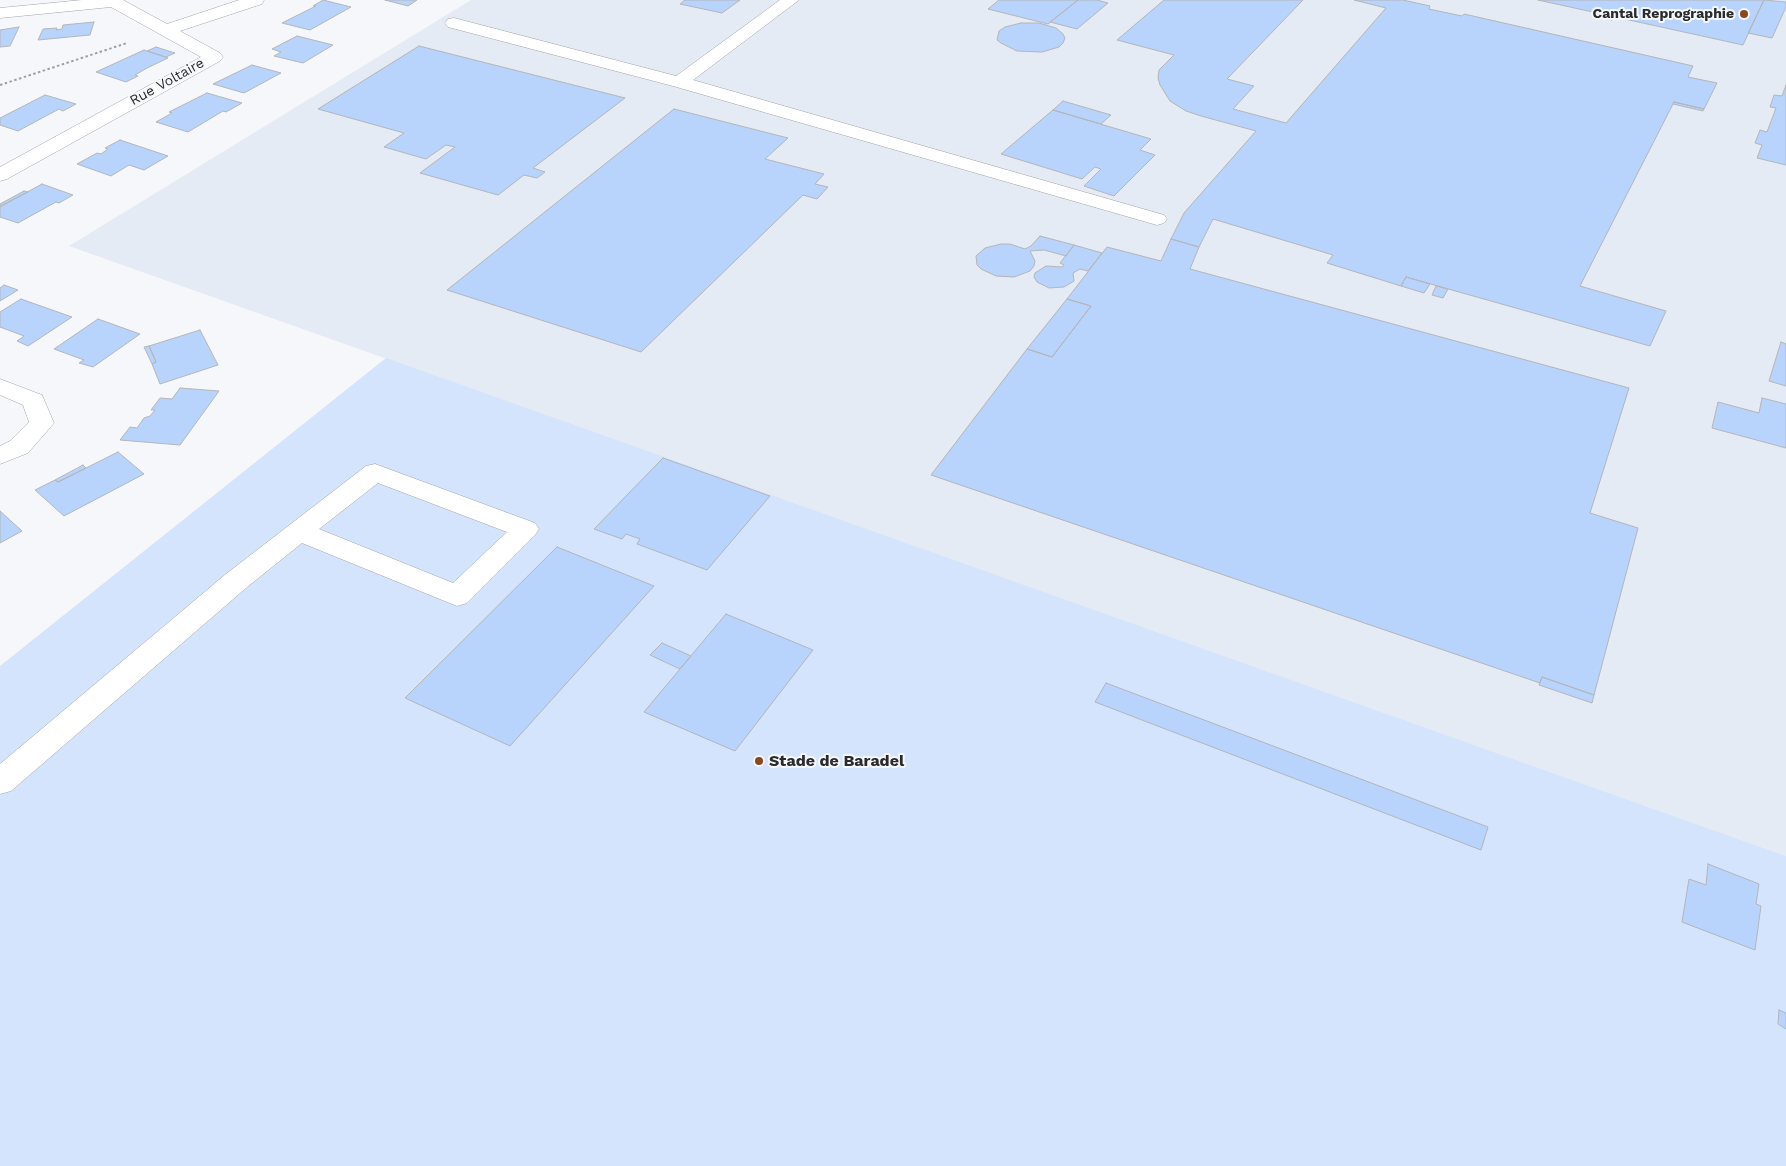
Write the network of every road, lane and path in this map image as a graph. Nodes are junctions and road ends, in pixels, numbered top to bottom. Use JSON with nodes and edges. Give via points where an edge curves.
{"nodes":[{"id":1,"x":256,"y":0,"type":"edge"},
{"id":2,"x":791,"y":0,"type":"edge"},
{"id":3,"x":0,"y":13,"type":"edge"},
{"id":4,"x":454,"y":23,"type":"dead end"},
{"id":5,"x":166,"y":30,"type":"junction"},
{"id":6,"x":679,"y":82,"type":"junction"},
{"id":7,"x":0,"y":85,"type":"edge"},
{"id":8,"x":0,"y":174,"type":"edge"},
{"id":9,"x":1157,"y":219,"type":"dead end"},
{"id":10,"x":0,"y":386,"type":"edge"},
{"id":11,"x":0,"y":456,"type":"edge"},
{"id":12,"x":298,"y":531,"type":"junction"},
{"id":13,"x":0,"y":782,"type":"edge"}],
"edges":[{"from":1,"to":5,"type":"street"},
{"from":2,"to":6,"type":"street"},
{"from":3,"to":5,"type":"street","name":"Rue Voltaire","via":[[114,2]]},
{"from":4,"to":6,"type":"street"},
{"from":5,"to":7,"type":"path"},
{"from":5,"to":8,"type":"street","name":"Rue Voltaire","via":[[214,57]]},
{"from":6,"to":9,"type":"street"},
{"from":10,"to":11,"type":"street","via":[[33,400],[42,423],[19,447]]},
{"from":12,"to":12,"type":"street","via":[[375,472],[526,529],[457,596]]},
{"from":12,"to":13,"type":"street"}]}
